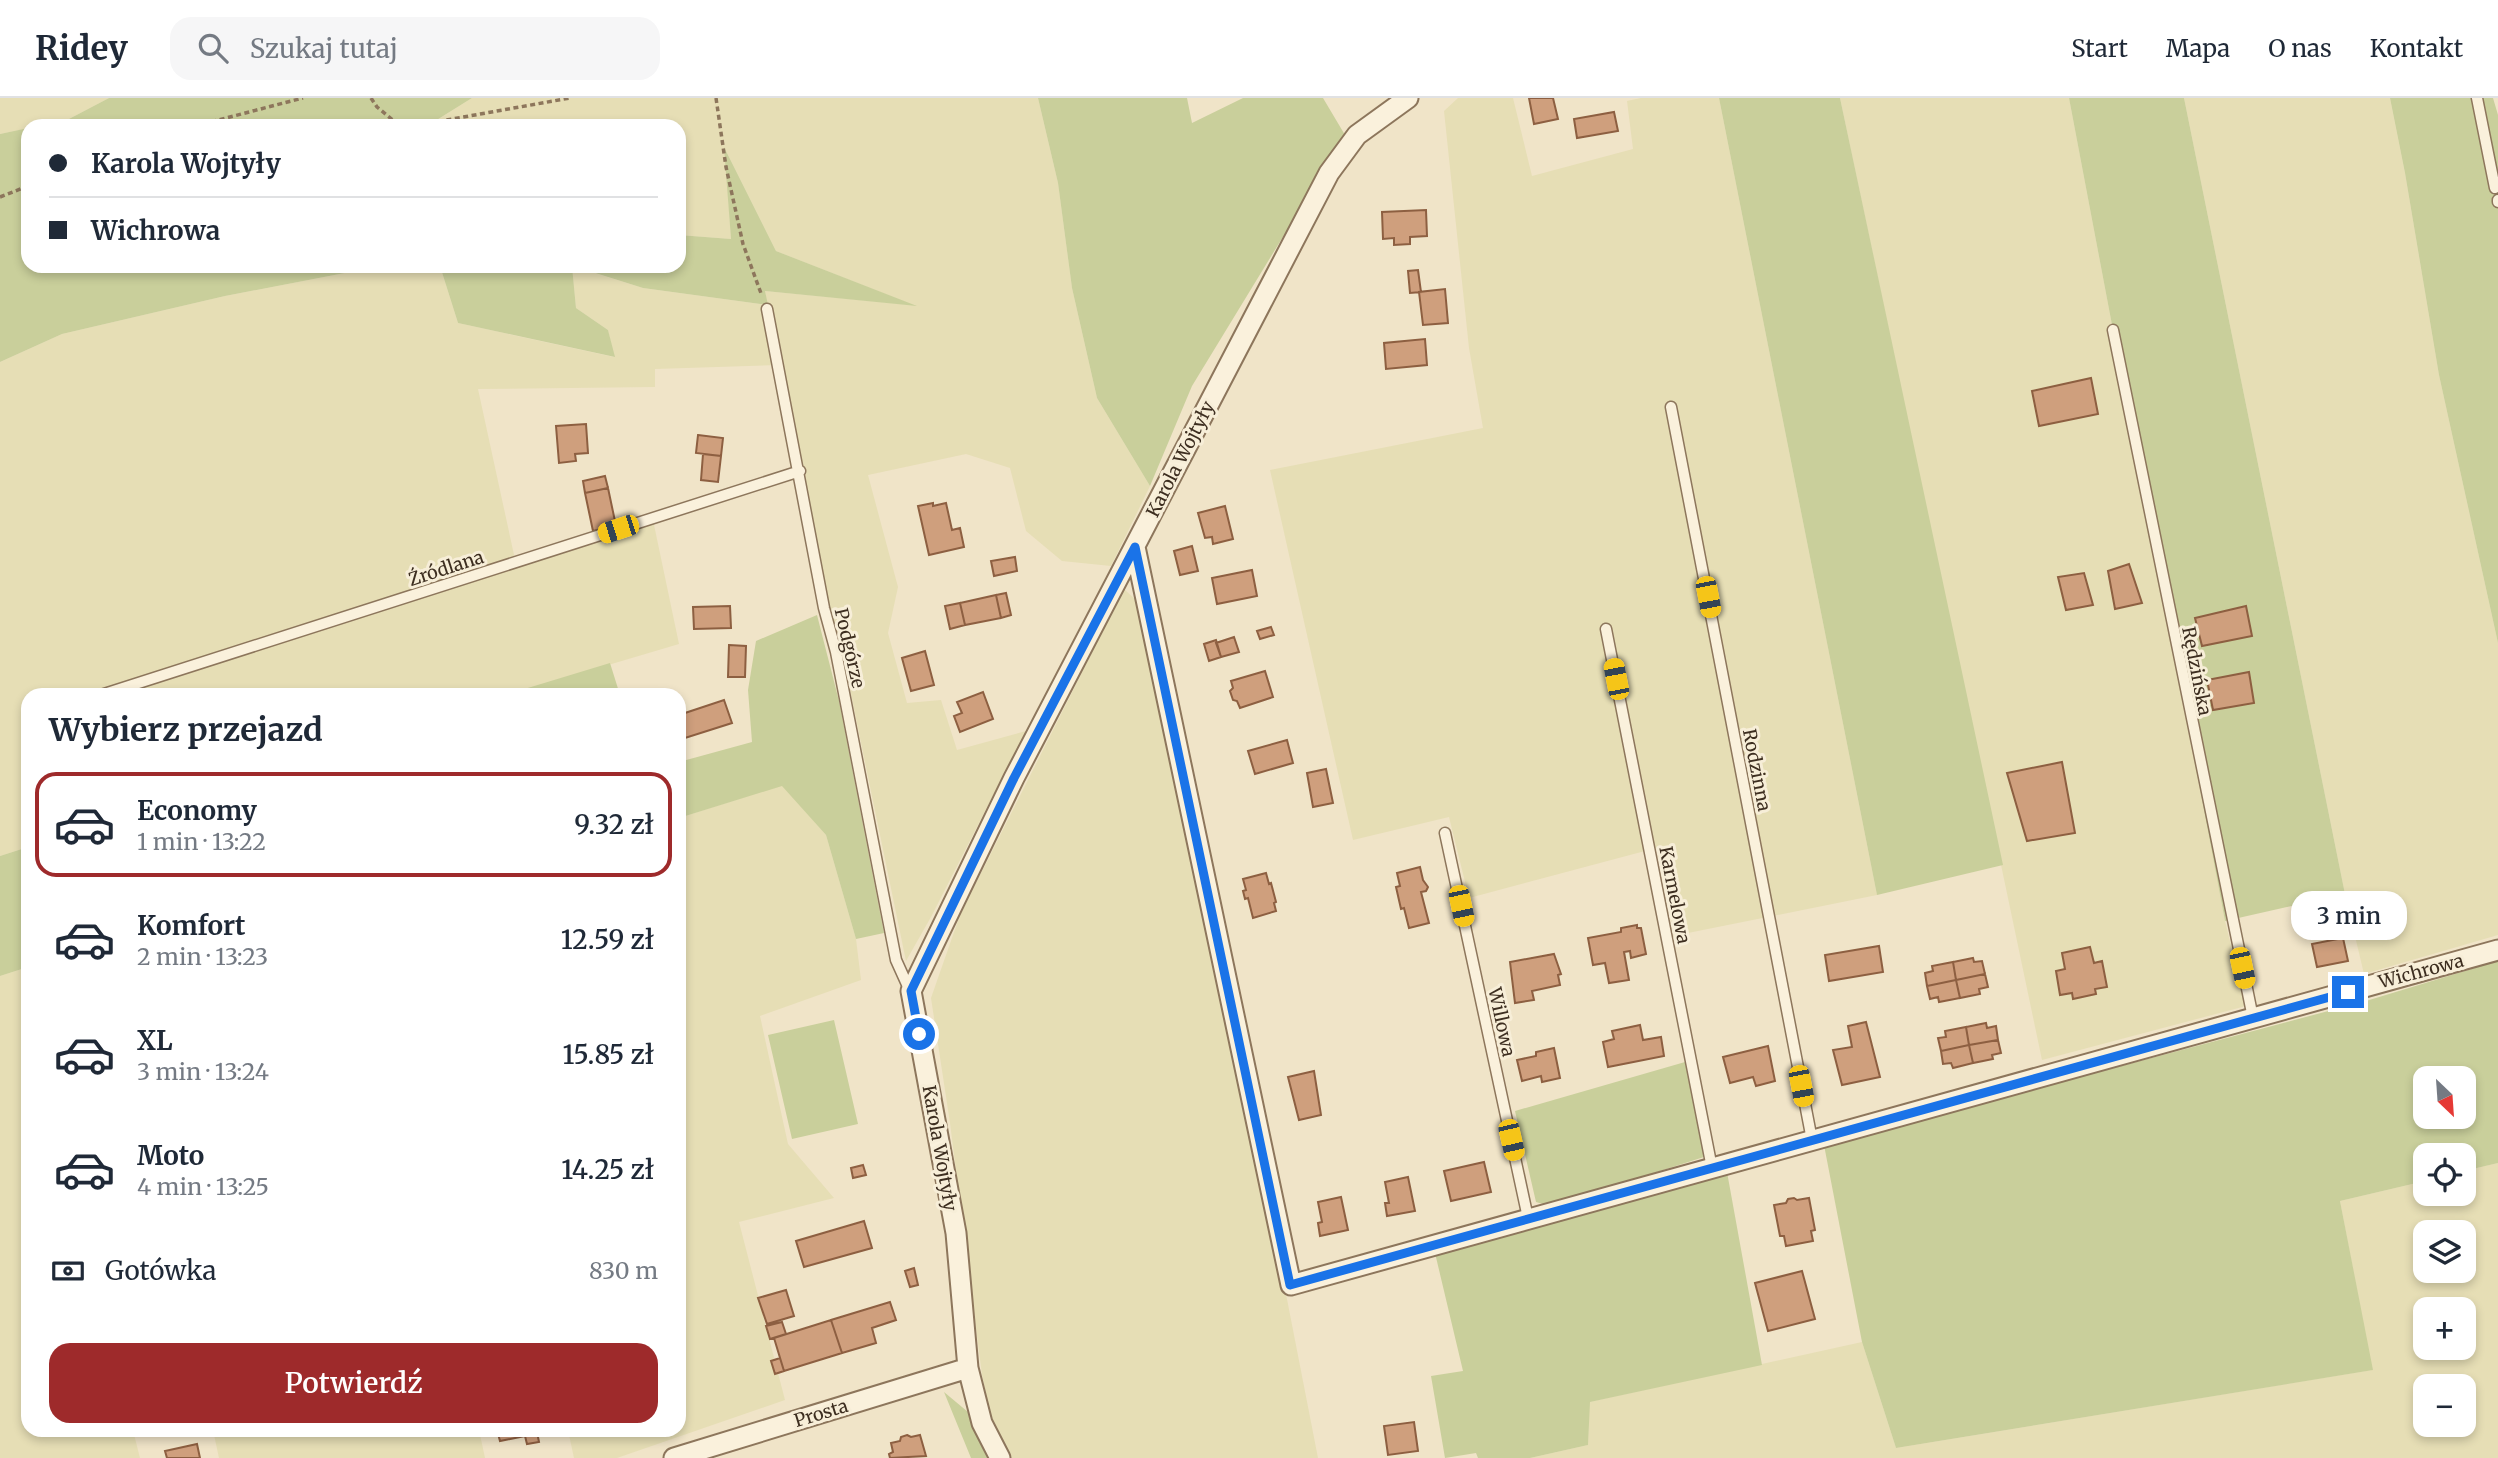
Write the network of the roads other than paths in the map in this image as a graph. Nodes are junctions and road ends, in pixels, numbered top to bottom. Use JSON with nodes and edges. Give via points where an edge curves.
{"nodes":[{"id":1,"x":1408,"y":98,"type":"edge"},
{"id":2,"x":2477,"y":98,"type":"edge"},
{"id":3,"x":2495,"y":188,"type":"dead end"},
{"id":4,"x":767,"y":309,"type":"road end"},
{"id":5,"x":2113,"y":330,"type":"dead end"},
{"id":6,"x":1671,"y":407,"type":"dead end"},
{"id":7,"x":800,"y":471,"type":"junction"},
{"id":8,"x":1135,"y":547,"type":"junction"},
{"id":9,"x":1606,"y":629,"type":"dead end"},
{"id":10,"x":124,"y":688,"type":"edge"},
{"id":11,"x":1445,"y":833,"type":"dead end"},
{"id":12,"x":2498,"y":950,"type":"edge"},
{"id":13,"x":911,"y":991,"type":"junction"},
{"id":14,"x":2253,"y":1018,"type":"junction"},
{"id":15,"x":1812,"y":1140,"type":"junction"},
{"id":16,"x":1712,"y":1167,"type":"junction"},
{"id":17,"x":1528,"y":1218,"type":"junction"},
{"id":18,"x":968,"y":1368,"type":"junction"},
{"id":19,"x":674,"y":1458,"type":"edge"},
{"id":20,"x":1000,"y":1458,"type":"edge"}],
"edges":[{"from":1,"to":8,"type":"street","name":"Karola Wojtyły","via":[[1357,135],[1329,173]]},
{"from":2,"to":3,"type":"lane"},
{"from":4,"to":7,"type":"lane","name":"Podgórze"},
{"from":5,"to":14,"type":"lane","name":"Rędzińska"},
{"from":6,"to":15,"type":"lane","name":"Rodzinna"},
{"from":7,"to":10,"type":"lane","name":"Źródlana"},
{"from":7,"to":13,"type":"lane","name":"Podgórze","via":[[897,960]]},
{"from":8,"to":13,"type":"street","name":"Karola Wojtyły","via":[[1014,778]]},
{"from":8,"to":17,"type":"street","name":"Wichrowa","via":[[1290,1285]]},
{"from":9,"to":16,"type":"lane","name":"Karmelowa"},
{"from":11,"to":17,"type":"lane","name":"Willowa"},
{"from":12,"to":14,"type":"street","name":"Wichrowa"},
{"from":13,"to":18,"type":"street","name":"Karola Wojtyły","via":[[956,1233]]},
{"from":14,"to":15,"type":"street","name":"Wichrowa"},
{"from":15,"to":16,"type":"street","name":"Wichrowa"},
{"from":16,"to":17,"type":"street","name":"Wichrowa"},
{"from":18,"to":19,"type":"street","name":"Prosta"},
{"from":18,"to":20,"type":"street","name":"Karola Wojtyły","via":[[982,1423]]}]}
